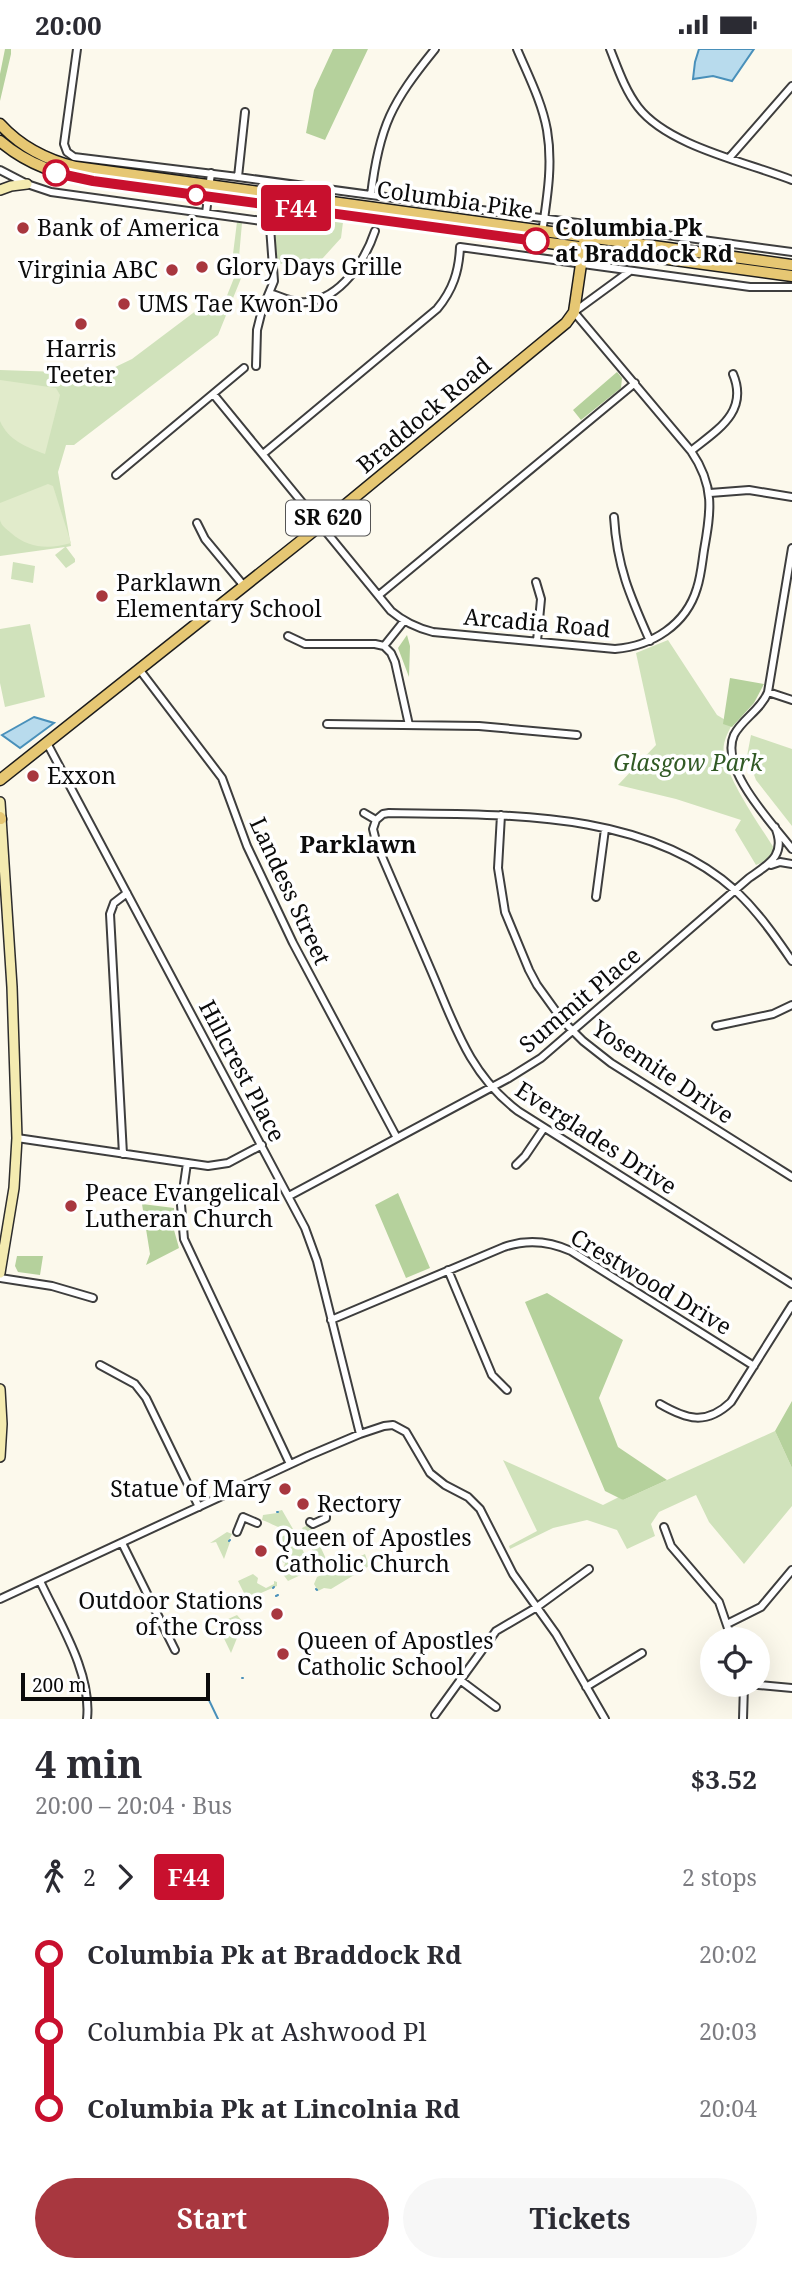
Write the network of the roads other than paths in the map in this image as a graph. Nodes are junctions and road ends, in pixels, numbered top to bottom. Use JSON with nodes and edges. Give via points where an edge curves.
{"nodes":[{"id":1,"x":77,"y":49,"type":"edge"},
{"id":2,"x":435,"y":49,"type":"edge"},
{"id":3,"x":517,"y":49,"type":"edge"},
{"id":4,"x":610,"y":49,"type":"edge"},
{"id":5,"x":792,"y":86,"type":"edge"},
{"id":6,"x":246,"y":112,"type":"dead end"},
{"id":7,"x":4,"y":130,"type":"edge"},
{"id":8,"x":1,"y":145,"type":"edge"},
{"id":9,"x":730,"y":157,"type":"junction"},
{"id":10,"x":0,"y":170,"type":"edge"},
{"id":11,"x":211,"y":173,"type":"junction"},
{"id":12,"x":238,"y":177,"type":"junction"},
{"id":13,"x":792,"y":180,"type":"edge"},
{"id":14,"x":27,"y":184,"type":"junction"},
{"id":15,"x":115,"y":184,"type":"junction"},
{"id":16,"x":210,"y":185,"type":"junction"},
{"id":17,"x":0,"y":190,"type":"edge"},
{"id":18,"x":371,"y":195,"type":"junction"},
{"id":19,"x":208,"y":196,"type":"junction"},
{"id":20,"x":114,"y":201,"type":"junction"},
{"id":21,"x":206,"y":213,"type":"junction"},
{"id":22,"x":544,"y":218,"type":"junction"},
{"id":23,"x":375,"y":231,"type":"dead end"},
{"id":24,"x":541,"y":236,"type":"junction"},
{"id":25,"x":585,"y":242,"type":"junction"},
{"id":26,"x":792,"y":252,"type":"edge"},
{"id":27,"x":582,"y":264,"type":"junction"},
{"id":28,"x":792,"y":265,"type":"edge"},
{"id":29,"x":630,"y":271,"type":"junction"},
{"id":30,"x":792,"y":277,"type":"edge"},
{"id":31,"x":792,"y":287,"type":"edge"},
{"id":32,"x":270,"y":293,"type":"junction"},
{"id":33,"x":574,"y":312,"type":"junction"},
{"id":34,"x":256,"y":366,"type":"dead end"},
{"id":35,"x":244,"y":368,"type":"dead end"},
{"id":36,"x":733,"y":373,"type":"dead end"},
{"id":37,"x":635,"y":383,"type":"junction"},
{"id":38,"x":214,"y":395,"type":"junction"},
{"id":39,"x":691,"y":451,"type":"junction"},
{"id":40,"x":262,"y":454,"type":"junction"},
{"id":41,"x":116,"y":475,"type":"dead end"},
{"id":42,"x":710,"y":493,"type":"junction"},
{"id":43,"x":792,"y":496,"type":"edge"},
{"id":44,"x":614,"y":517,"type":"dead end"},
{"id":45,"x":197,"y":523,"type":"dead end"},
{"id":46,"x":321,"y":525,"type":"junction"},
{"id":47,"x":792,"y":548,"type":"edge"},
{"id":48,"x":536,"y":582,"type":"dead end"},
{"id":49,"x":244,"y":586,"type":"junction"},
{"id":50,"x":379,"y":595,"type":"junction"},
{"id":51,"x":404,"y":621,"type":"junction"},
{"id":52,"x":288,"y":636,"type":"dead end"},
{"id":53,"x":537,"y":641,"type":"junction"},
{"id":54,"x":650,"y":641,"type":"junction"},
{"id":55,"x":384,"y":646,"type":"junction"},
{"id":56,"x":139,"y":669,"type":"junction"},
{"id":57,"x":768,"y":692,"type":"junction"},
{"id":58,"x":792,"y":701,"type":"edge"},
{"id":59,"x":327,"y":724,"type":"dead end"},
{"id":60,"x":409,"y":725,"type":"junction"},
{"id":61,"x":577,"y":735,"type":"dead end"},
{"id":62,"x":47,"y":743,"type":"junction"},
{"id":63,"x":0,"y":780,"type":"edge"},
{"id":64,"x":0,"y":802,"type":"edge"},
{"id":65,"x":364,"y":813,"type":"dead end"},
{"id":66,"x":501,"y":815,"type":"junction"},
{"id":67,"x":1,"y":818,"type":"edge"},
{"id":68,"x":376,"y":820,"type":"junction"},
{"id":69,"x":775,"y":827,"type":"junction"},
{"id":70,"x":605,"y":829,"type":"junction"},
{"id":71,"x":792,"y":849,"type":"edge"},
{"id":72,"x":792,"y":864,"type":"edge"},
{"id":73,"x":765,"y":867,"type":"junction"},
{"id":74,"x":735,"y":890,"type":"junction"},
{"id":75,"x":127,"y":893,"type":"junction"},
{"id":76,"x":596,"y":897,"type":"dead end"},
{"id":77,"x":792,"y":961,"type":"edge"},
{"id":78,"x":792,"y":1005,"type":"edge"},
{"id":79,"x":716,"y":1026,"type":"dead end"},
{"id":80,"x":573,"y":1032,"type":"junction"},
{"id":81,"x":491,"y":1088,"type":"junction"},
{"id":82,"x":544,"y":1128,"type":"junction"},
{"id":83,"x":397,"y":1138,"type":"junction"},
{"id":84,"x":17,"y":1139,"type":"junction"},
{"id":85,"x":262,"y":1145,"type":"junction"},
{"id":86,"x":123,"y":1154,"type":"junction"},
{"id":87,"x":187,"y":1163,"type":"junction"},
{"id":88,"x":516,"y":1165,"type":"dead end"},
{"id":89,"x":792,"y":1177,"type":"edge"},
{"id":90,"x":289,"y":1196,"type":"junction"},
{"id":91,"x":448,"y":1270,"type":"junction"},
{"id":92,"x":0,"y":1275,"type":"edge"},
{"id":93,"x":792,"y":1284,"type":"edge"},
{"id":94,"x":93,"y":1298,"type":"dead end"},
{"id":95,"x":792,"y":1305,"type":"edge"},
{"id":96,"x":331,"y":1320,"type":"junction"},
{"id":97,"x":100,"y":1364,"type":"dead end"},
{"id":98,"x":754,"y":1366,"type":"junction"},
{"id":99,"x":0,"y":1389,"type":"edge"},
{"id":100,"x":507,"y":1391,"type":"dead end"},
{"id":101,"x":660,"y":1404,"type":"dead end"},
{"id":102,"x":360,"y":1434,"type":"junction"},
{"id":103,"x":0,"y":1457,"type":"edge"},
{"id":104,"x":290,"y":1464,"type":"junction"},
{"id":105,"x":199,"y":1507,"type":"junction"},
{"id":106,"x":326,"y":1516,"type":"dead end"},
{"id":107,"x":257,"y":1523,"type":"dead end"},
{"id":108,"x":310,"y":1523,"type":"dead end"},
{"id":109,"x":664,"y":1527,"type":"dead end"},
{"id":110,"x":237,"y":1532,"type":"dead end"},
{"id":111,"x":122,"y":1543,"type":"junction"},
{"id":112,"x":589,"y":1569,"type":"dead end"},
{"id":113,"x":792,"y":1570,"type":"edge"},
{"id":114,"x":40,"y":1581,"type":"junction"},
{"id":115,"x":0,"y":1599,"type":"edge"},
{"id":116,"x":537,"y":1607,"type":"junction"},
{"id":117,"x":727,"y":1624,"type":"junction"},
{"id":118,"x":728,"y":1627,"type":"edge"},
{"id":119,"x":175,"y":1650,"type":"dead end"},
{"id":120,"x":642,"y":1653,"type":"dead end"},
{"id":121,"x":460,"y":1681,"type":"junction"},
{"id":122,"x":770,"y":1685,"type":"edge"},
{"id":123,"x":586,"y":1687,"type":"junction"},
{"id":124,"x":792,"y":1688,"type":"edge"},
{"id":125,"x":744,"y":1697,"type":"edge"},
{"id":126,"x":496,"y":1707,"type":"dead end"},
{"id":127,"x":435,"y":1715,"type":"dead end"},
{"id":128,"x":87,"y":1719,"type":"edge"},
{"id":129,"x":605,"y":1719,"type":"edge"},
{"id":130,"x":743,"y":1719,"type":"edge"}],
"edges":[{"from":1,"to":11,"type":"street","via":[[66,152],[74,157]]},
{"from":2,"to":18,"type":"street","via":[[399,96],[387,120],[377,150]]},
{"from":3,"to":22,"type":"street","via":[[547,131],[550,169]]},
{"from":4,"to":9,"type":"street","via":[[638,107],[656,125],[678,139]]},
{"from":5,"to":9,"type":"street"},
{"from":6,"to":12,"type":"street"},
{"from":7,"to":8,"type":"main road"},
{"from":7,"to":16,"type":"main road","name":"Columbia Pike","via":[[46,157],[76,167]]},
{"from":8,"to":15,"type":"main road","name":"Columbia Pike","via":[[51,172]]},
{"from":9,"to":13,"type":"street"},
{"from":10,"to":14,"type":"street"},
{"from":11,"to":12,"type":"street"},
{"from":11,"to":16,"type":"street"},
{"from":12,"to":18,"type":"street"},
{"from":14,"to":17,"type":"main road"},
{"from":14,"to":20,"type":"street"},
{"from":15,"to":19,"type":"main road","name":"Columbia Pike"},
{"from":15,"to":20,"type":"street"},
{"from":16,"to":19,"type":"street"},
{"from":16,"to":24,"type":"main road","name":"Columbia Pike"},
{"from":18,"to":22,"type":"street"},
{"from":19,"to":21,"type":"street"},
{"from":19,"to":24,"type":"main road","name":"Columbia Pike"},
{"from":20,"to":21,"type":"street"},
{"from":21,"to":32,"type":"street","via":[[262,221],[270,227],[274,281]]},
{"from":22,"to":24,"type":"street"},
{"from":22,"to":26,"type":"street"},
{"from":23,"to":32,"type":"street","via":[[356,271],[327,295],[306,303]]},
{"from":24,"to":25,"type":"main road","name":"Columbia Pike"},
{"from":25,"to":27,"type":"main road"},
{"from":25,"to":28,"type":"main road","name":"Columbia Pike"},
{"from":25,"to":30,"type":"main road","name":"Columbia Pike"},
{"from":27,"to":29,"type":"street"},
{"from":27,"to":33,"type":"main road"},
{"from":27,"to":40,"type":"street","via":[[460,247],[455,280],[437,309]]},
{"from":29,"to":31,"type":"street","via":[[750,287]]},
{"from":29,"to":33,"type":"street","name":"Braddock Road"},
{"from":32,"to":34,"type":"street","via":[[257,330]]},
{"from":33,"to":37,"type":"street","name":"Arcadia Road"},
{"from":33,"to":46,"type":"main road","name":"Braddock Road","number":"SR 620"},
{"from":35,"to":38,"type":"street"},
{"from":36,"to":39,"type":"street","via":[[737,390],[731,416]]},
{"from":37,"to":39,"type":"street","name":"Arcadia Road"},
{"from":37,"to":50,"type":"street"},
{"from":38,"to":40,"type":"street","name":"Arcadia Road"},
{"from":38,"to":41,"type":"street"},
{"from":39,"to":42,"type":"street","name":"Arcadia Road"},
{"from":40,"to":46,"type":"street","name":"Arcadia Road"},
{"from":42,"to":43,"type":"street","via":[[749,490]]},
{"from":42,"to":54,"type":"street","name":"Arcadia Road","via":[[696,592],[678,621]]},
{"from":44,"to":54,"type":"street","via":[[621,571]]},
{"from":45,"to":49,"type":"street"},
{"from":46,"to":49,"type":"main road","name":"Braddock Road","number":"SR 620"},
{"from":46,"to":50,"type":"street","name":"Arcadia Road"},
{"from":47,"to":57,"type":"street"},
{"from":48,"to":53,"type":"street","via":[[541,599]]},
{"from":49,"to":56,"type":"main road","name":"Braddock Road","number":"SR 620"},
{"from":50,"to":51,"type":"street","name":"Arcadia Road"},
{"from":51,"to":53,"type":"street","name":"Arcadia Road","via":[[433,632]]},
{"from":51,"to":55,"type":"street"},
{"from":52,"to":55,"type":"street","via":[[305,643]]},
{"from":53,"to":54,"type":"street","name":"Arcadia Road","via":[[615,649]]},
{"from":55,"to":60,"type":"street","via":[[395,662]]},
{"from":56,"to":62,"type":"main road","name":"Braddock Road","number":"SR 620"},
{"from":56,"to":83,"type":"street","name":"Landess Street","via":[[222,778],[247,846],[293,943]]},
{"from":57,"to":58,"type":"street"},
{"from":57,"to":69,"type":"street","via":[[736,732],[732,755],[745,786]]},
{"from":59,"to":60,"type":"street"},
{"from":60,"to":61,"type":"street","via":[[503,727]]},
{"from":62,"to":63,"type":"main road","name":"Braddock Road","number":"SR 620"},
{"from":62,"to":75,"type":"street","name":"Hillcrest Place"},
{"from":64,"to":67,"type":"main road"},
{"from":65,"to":68,"type":"street"},
{"from":66,"to":68,"type":"street","via":[[389,813]]},
{"from":66,"to":70,"type":"street"},
{"from":66,"to":80,"type":"street","name":"Yosemite Drive","via":[[498,868],[505,912],[537,985]]},
{"from":67,"to":84,"type":"main road"},
{"from":68,"to":81,"type":"street","name":"Everglades Drive","via":[[377,845],[442,997],[467,1054]]},
{"from":69,"to":71,"type":"street"},
{"from":69,"to":73,"type":"street","name":"Summit Place","via":[[778,851]]},
{"from":70,"to":74,"type":"street","via":[[676,852]]},
{"from":70,"to":76,"type":"street"},
{"from":72,"to":73,"type":"street"},
{"from":73,"to":74,"type":"street","name":"Summit Place"},
{"from":74,"to":77,"type":"street","via":[[763,919]]},
{"from":74,"to":80,"type":"street","name":"Summit Place"},
{"from":75,"to":85,"type":"street","name":"Hillcrest Place"},
{"from":75,"to":86,"type":"street","via":[[114,903],[110,914]]},
{"from":78,"to":79,"type":"street","via":[[755,1019]]},
{"from":80,"to":81,"type":"street","name":"Summit Place","via":[[528,1067]]},
{"from":80,"to":89,"type":"street","name":"Yosemite Drive","via":[[611,1063]]},
{"from":81,"to":82,"type":"street","name":"Everglades Drive"},
{"from":81,"to":83,"type":"street","name":"Summit Place"},
{"from":82,"to":88,"type":"street"},
{"from":82,"to":93,"type":"street","name":"Everglades Drive"},
{"from":83,"to":90,"type":"street","name":"Summit Place"},
{"from":84,"to":86,"type":"street"},
{"from":84,"to":92,"type":"main road"},
{"from":85,"to":87,"type":"street","via":[[218,1165]]},
{"from":85,"to":90,"type":"street","name":"Hillcrest Place"},
{"from":86,"to":87,"type":"street"},
{"from":87,"to":104,"type":"street","via":[[180,1216],[186,1244]]},
{"from":90,"to":96,"type":"street","name":"Hillcrest Place","via":[[312,1245]]},
{"from":91,"to":96,"type":"street","name":"Crestwood Drive"},
{"from":91,"to":98,"type":"street","name":"Crestwood Drive","via":[[519,1242],[562,1247]]},
{"from":91,"to":100,"type":"street","via":[[492,1375]]},
{"from":92,"to":94,"type":"street"},
{"from":95,"to":98,"type":"street"},
{"from":96,"to":102,"type":"street","name":"Hillcrest Place"},
{"from":97,"to":105,"type":"street","via":[[135,1384],[146,1398]]},
{"from":98,"to":101,"type":"street","via":[[731,1402],[717,1413],[692,1418]]},
{"from":99,"to":103,"type":"main road"},
{"from":102,"to":104,"type":"street"},
{"from":102,"to":116,"type":"street","via":[[388,1425],[407,1432],[430,1473],[480,1509],[513,1574]]},
{"from":104,"to":105,"type":"street"},
{"from":105,"to":111,"type":"street"},
{"from":106,"to":108,"type":"street"},
{"from":107,"to":110,"type":"street","via":[[243,1517]]},
{"from":109,"to":117,"type":"street","via":[[671,1546],[715,1597]]},
{"from":111,"to":114,"type":"street"},
{"from":111,"to":119,"type":"street"},
{"from":112,"to":116,"type":"street"},
{"from":113,"to":117,"type":"street","via":[[761,1607]]},
{"from":114,"to":115,"type":"street"},
{"from":114,"to":128,"type":"street","via":[[83,1674]]},
{"from":116,"to":121,"type":"street","via":[[496,1631]]},
{"from":116,"to":123,"type":"street"},
{"from":117,"to":118,"type":"street"},
{"from":120,"to":123,"type":"street"},
{"from":121,"to":126,"type":"street"},
{"from":121,"to":127,"type":"street"},
{"from":122,"to":124,"type":"street"},
{"from":123,"to":129,"type":"street"},
{"from":125,"to":130,"type":"street"}]}
